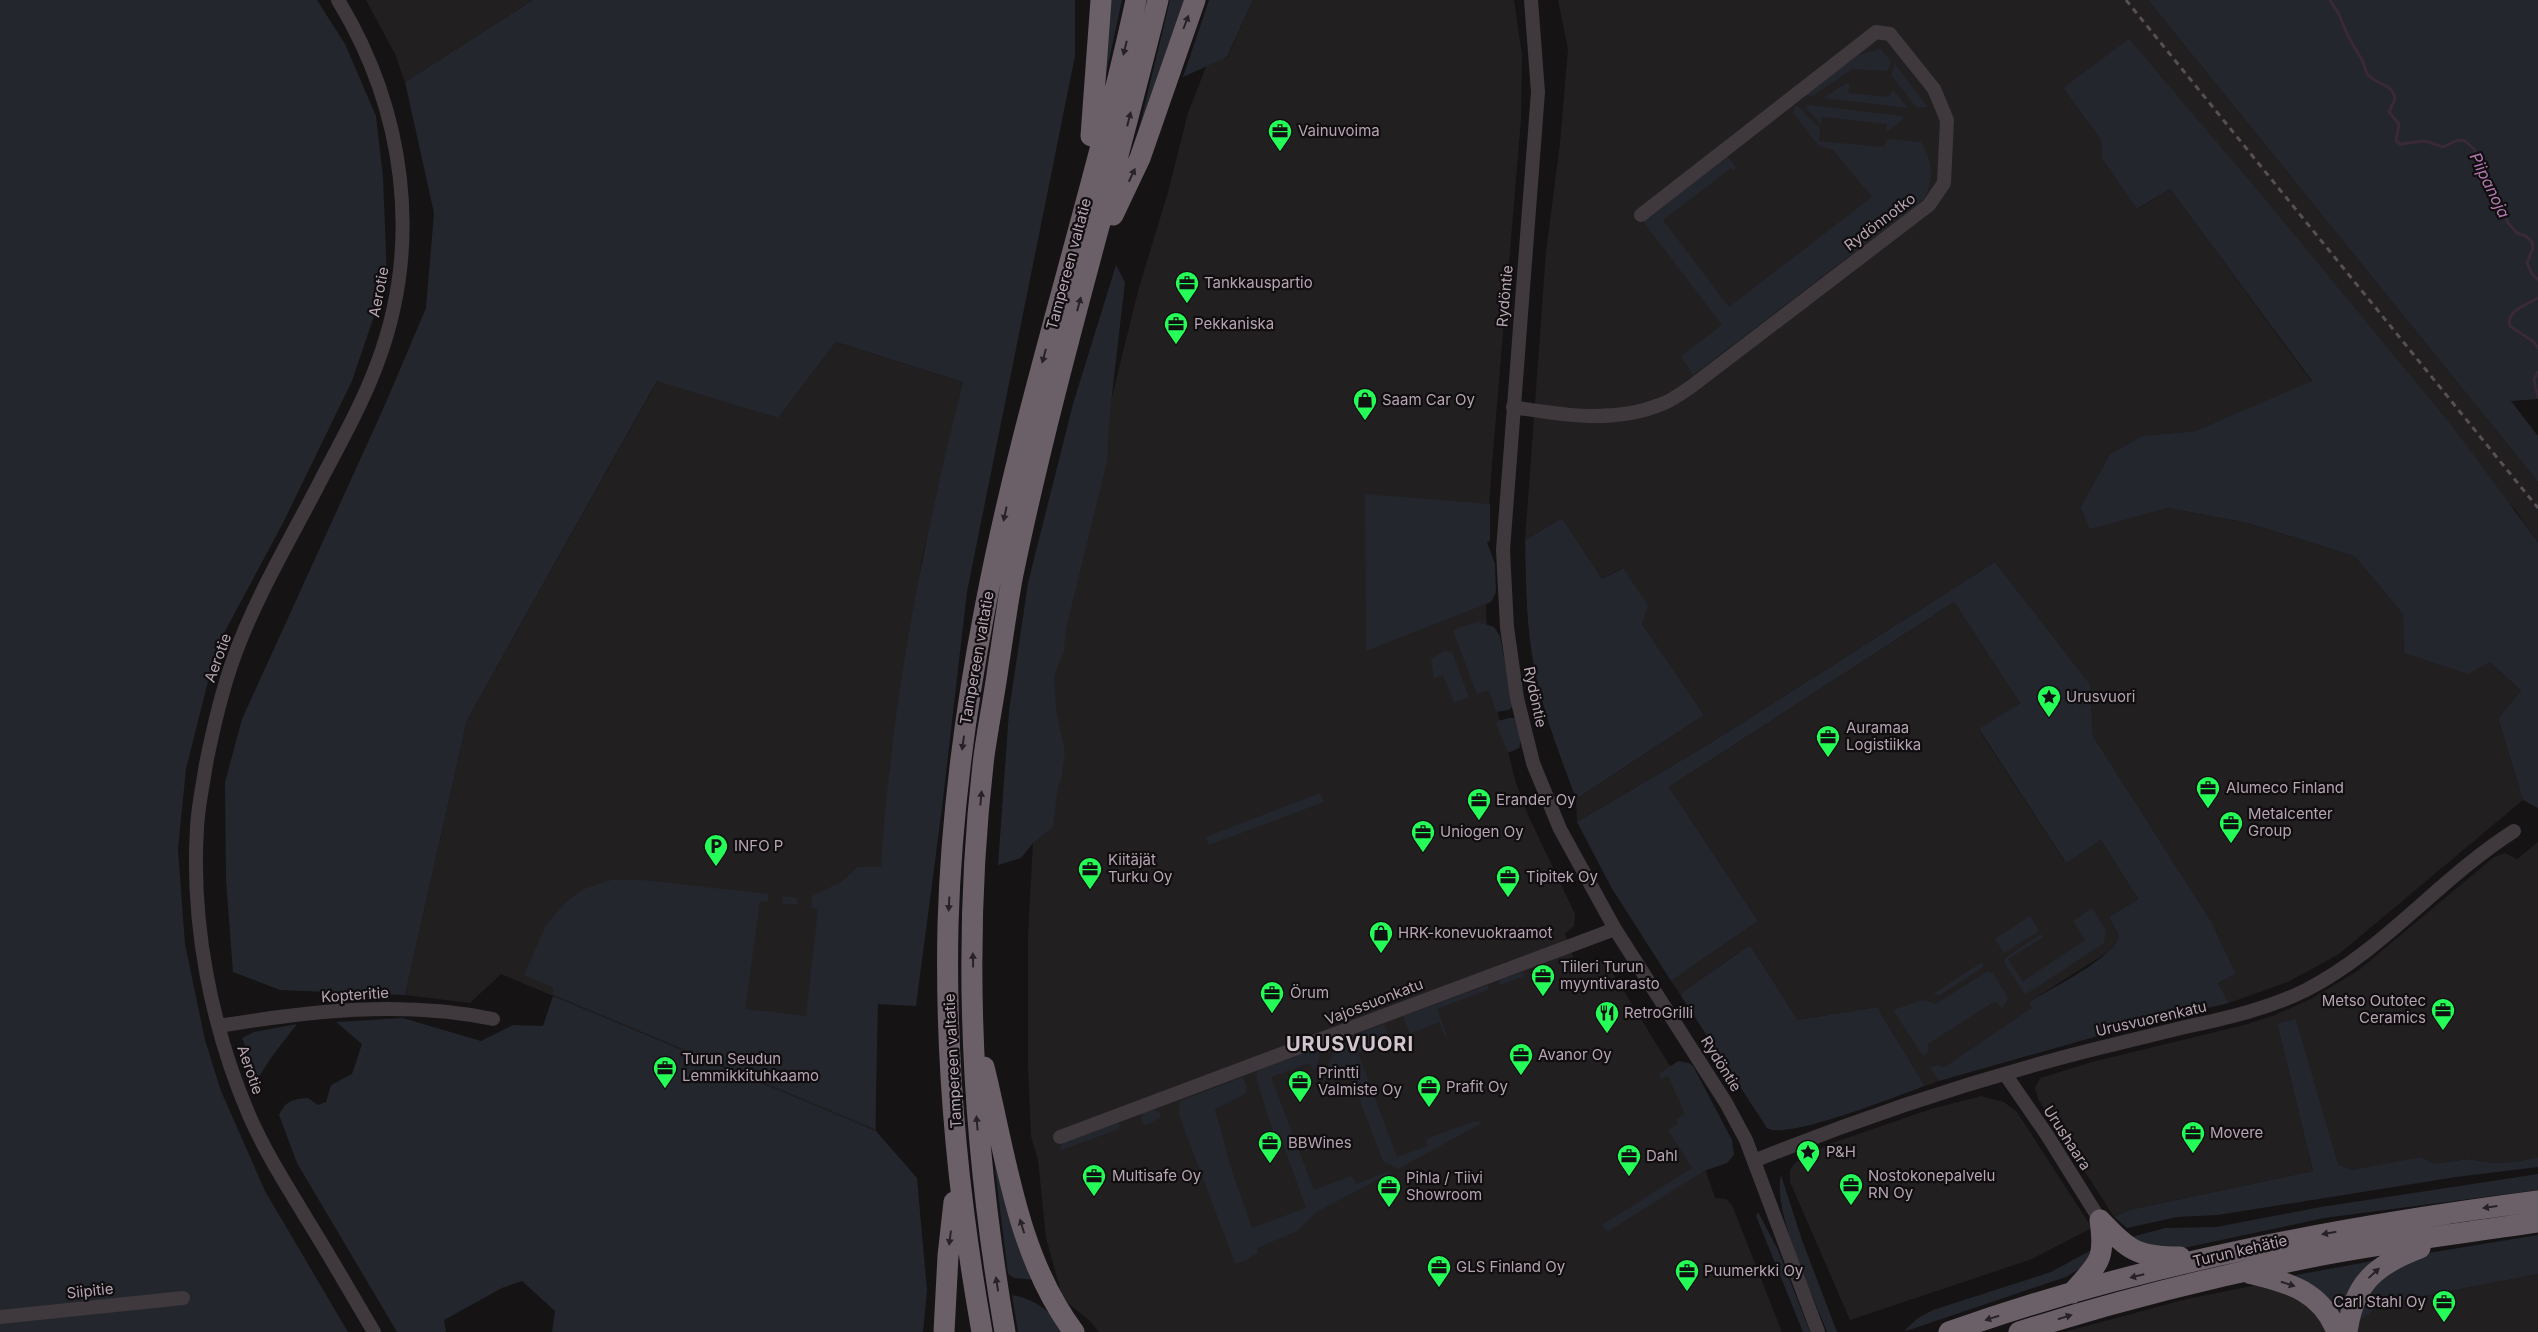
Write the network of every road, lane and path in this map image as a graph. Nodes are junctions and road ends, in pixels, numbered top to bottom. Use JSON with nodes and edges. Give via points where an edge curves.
{"nodes":[{"id":1,"x":338,"y":0,"type":"edge"},
{"id":2,"x":1101,"y":0,"type":"edge"},
{"id":3,"x":1136,"y":0,"type":"edge"},
{"id":4,"x":1158,"y":0,"type":"edge"},
{"id":5,"x":1195,"y":0,"type":"edge"},
{"id":6,"x":1531,"y":0,"type":"edge"},
{"id":7,"x":1084,"y":208,"type":"junction"},
{"id":8,"x":1641,"y":215,"type":"dead end"},
{"id":9,"x":1089,"y":267,"type":"junction"},
{"id":10,"x":1512,"y":407,"type":"junction"},
{"id":11,"x":2514,"y":831,"type":"dead end"},
{"id":12,"x":1615,"y":929,"type":"junction"},
{"id":13,"x":493,"y":1019,"type":"dead end"},
{"id":14,"x":972,"y":1021,"type":"junction"},
{"id":15,"x":219,"y":1026,"type":"junction"},
{"id":16,"x":2005,"y":1074,"type":"junction"},
{"id":17,"x":1060,"y":1137,"type":"dead end"},
{"id":18,"x":1754,"y":1161,"type":"junction"},
{"id":19,"x":958,"y":1172,"type":"junction"},
{"id":20,"x":2538,"y":1201,"type":"edge"},
{"id":21,"x":2100,"y":1220,"type":"junction"},
{"id":22,"x":2538,"y":1222,"type":"edge"},
{"id":23,"x":2460,"y":1234,"type":"junction"},
{"id":24,"x":2210,"y":1257,"type":"junction"},
{"id":25,"x":2241,"y":1272,"type":"junction"},
{"id":26,"x":2072,"y":1293,"type":"junction"},
{"id":27,"x":183,"y":1298,"type":"dead end"},
{"id":28,"x":0,"y":1317,"type":"edge"},
{"id":29,"x":374,"y":1332,"type":"edge"},
{"id":30,"x":944,"y":1332,"type":"edge"},
{"id":31,"x":982,"y":1332,"type":"edge"},
{"id":32,"x":1005,"y":1332,"type":"edge"},
{"id":33,"x":1074,"y":1332,"type":"edge"},
{"id":34,"x":1818,"y":1332,"type":"edge"},
{"id":35,"x":1949,"y":1332,"type":"edge"},
{"id":36,"x":2019,"y":1332,"type":"edge"},
{"id":37,"x":2337,"y":1332,"type":"edge"},
{"id":38,"x":2347,"y":1332,"type":"edge"}],
"edges":[{"from":1,"to":15,"type":"street","name":"Aerotie","via":[[372,66],[391,122],[402,193],[402,252],[390,320],[372,376],[255,608],[234,658],[213,725],[200,797],[197,872],[202,944]]},
{"from":2,"to":7,"type":"highway","via":[[1096,93]]},
{"from":3,"to":7,"type":"highway","name":"Tampereen valtatie","one_way":true},
{"from":9,"to":4,"type":"highway","name":"Tampereen valtatie","one_way":true},
{"from":9,"to":5,"type":"highway","one_way":true,"via":[[1140,158]]},
{"from":6,"to":10,"type":"street","name":"Rydöntie","via":[[1538,92]]},
{"from":7,"to":19,"type":"highway","name":"Tampereen valtatie","one_way":true,"via":[[1008,498],[984,608],[962,748],[948,927]]},
{"from":8,"to":10,"type":"street","name":"Rydönnotko","via":[[1876,32],[1890,34],[1934,89],[1947,120],[1944,183],[1929,205],[1692,386],[1656,406],[1634,413],[1595,417]]},
{"from":14,"to":9,"type":"highway","name":"Tampereen valtatie","one_way":true,"via":[[972,923],[984,756],[1013,576],[1049,418]]},
{"from":10,"to":12,"type":"street","name":"Rydöntie","via":[[1503,550],[1507,627],[1517,698],[1533,763],[1545,795],[1571,852]]},
{"from":11,"to":16,"type":"street","name":"Urusvuorenkatu","via":[[2490,846],[2361,954],[2307,989],[2256,1010]]},
{"from":12,"to":17,"type":"street","name":"Vajossuonkatu"},
{"from":12,"to":18,"type":"street","name":"Rydöntie","via":[[1726,1103]]},
{"from":13,"to":15,"type":"street","name":"Kopteritie","via":[[447,1011],[378,1008]]},
{"from":32,"to":14,"type":"highway","name":"Tampereen valtatie","one_way":true,"via":[[985,1206]]},
{"from":33,"to":14,"type":"highway","one_way":true,"via":[[1041,1275],[1028,1242]]},
{"from":15,"to":29,"type":"street","name":"Aerotie","via":[[240,1091],[272,1162]]},
{"from":16,"to":18,"type":"street","name":"Urusvuorenkatu","via":[[1860,1121]]},
{"from":16,"to":21,"type":"street","name":"Urushaara"},
{"from":18,"to":34,"type":"street","name":"Rydöntie"},
{"from":19,"to":30,"type":"highway","one_way":true,"via":[[948,1256]]},
{"from":19,"to":31,"type":"highway","name":"Tampereen valtatie"},
{"from":20,"to":24,"type":"highway","name":"Turun kehätie","one_way":true,"via":[[2384,1223]]},
{"from":21,"to":24,"type":"highway","via":[[2122,1243],[2145,1256]]},
{"from":21,"to":26,"type":"highway","via":[[2103,1252]]},
{"from":22,"to":23,"type":"highway","name":"Turun kehätie"},
{"from":23,"to":25,"type":"highway","name":"Turun kehätie"},
{"from":38,"to":23,"type":"highway","one_way":true,"via":[[2355,1298],[2371,1275],[2397,1258]]},
{"from":24,"to":26,"type":"highway","name":"Turun kehätie","one_way":true},
{"from":36,"to":25,"type":"highway","name":"Turun kehätie","one_way":true,"via":[[2071,1315]]},
{"from":25,"to":37,"type":"highway","one_way":true,"via":[[2300,1288],[2322,1308]]},
{"from":26,"to":35,"type":"highway","name":"Turun kehätie","one_way":true},
{"from":27,"to":28,"type":"street","name":"Siipitie"}]}
